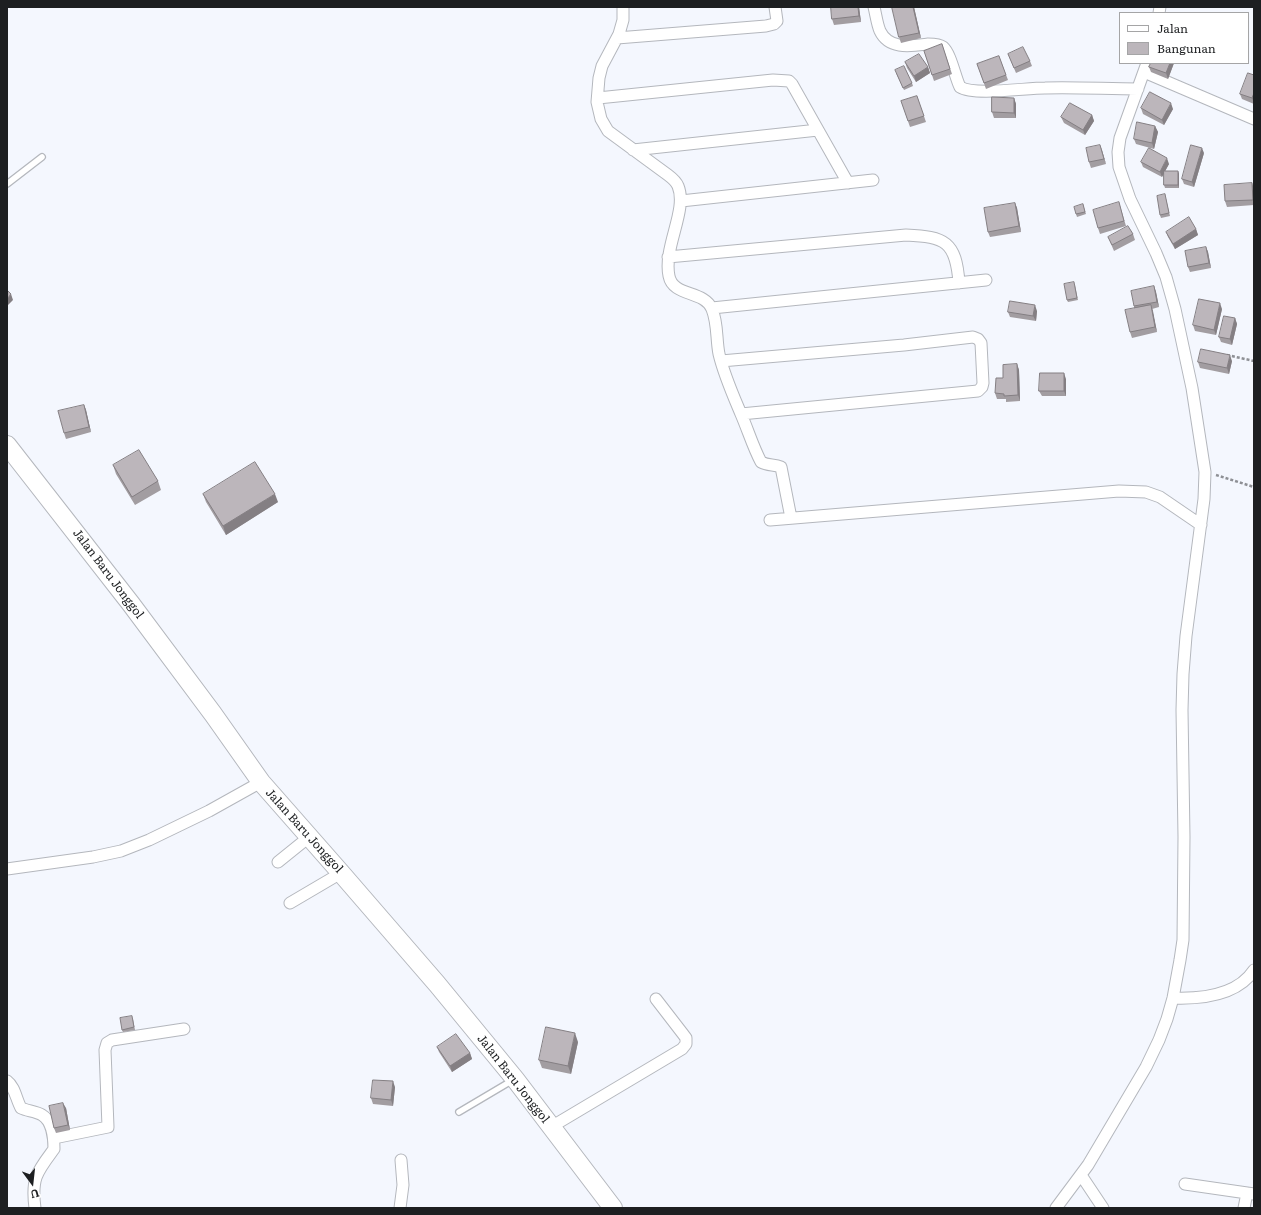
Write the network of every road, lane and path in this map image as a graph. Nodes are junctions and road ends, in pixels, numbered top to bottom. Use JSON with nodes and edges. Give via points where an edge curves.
{"nodes":[{"id":1,"x":623,"y":7,"type":"edge"},
{"id":2,"x":775,"y":7,"type":"edge"},
{"id":3,"x":874,"y":7,"type":"edge"},
{"id":4,"x":617,"y":38,"type":"junction"},
{"id":5,"x":1145,"y":68,"type":"edge"},
{"id":6,"x":1138,"y":90,"type":"junction"},
{"id":7,"x":598,"y":98,"type":"junction"},
{"id":8,"x":1254,"y":119,"type":"edge"},
{"id":9,"x":818,"y":130,"type":"junction"},
{"id":10,"x":633,"y":150,"type":"junction"},
{"id":11,"x":42,"y":156,"type":"dead end"},
{"id":12,"x":873,"y":180,"type":"dead end"},
{"id":13,"x":848,"y":183,"type":"junction"},
{"id":14,"x":7,"y":184,"type":"edge"},
{"id":15,"x":681,"y":200,"type":"junction"},
{"id":16,"x":668,"y":257,"type":"junction"},
{"id":17,"x":986,"y":280,"type":"dead end"},
{"id":18,"x":959,"y":283,"type":"junction"},
{"id":19,"x":712,"y":308,"type":"junction"},
{"id":20,"x":1220,"y":354,"type":"edge"},
{"id":21,"x":1254,"y":361,"type":"edge"},
{"id":22,"x":722,"y":362,"type":"junction"},
{"id":23,"x":741,"y":414,"type":"junction"},
{"id":24,"x":7,"y":445,"type":"edge"},
{"id":25,"x":1205,"y":472,"type":"junction"},
{"id":26,"x":1254,"y":487,"type":"edge"},
{"id":27,"x":791,"y":518,"type":"junction"},
{"id":28,"x":770,"y":520,"type":"dead end"},
{"id":29,"x":1201,"y":525,"type":"junction"},
{"id":30,"x":260,"y":782,"type":"junction"},
{"id":31,"x":309,"y":838,"type":"junction"},
{"id":32,"x":278,"y":862,"type":"dead end"},
{"id":33,"x":7,"y":869,"type":"edge"},
{"id":34,"x":341,"y":873,"type":"junction"},
{"id":35,"x":290,"y":903,"type":"dead end"},
{"id":36,"x":1254,"y":970,"type":"edge"},
{"id":37,"x":1172,"y":998,"type":"junction"},
{"id":38,"x":656,"y":999,"type":"dead end"},
{"id":39,"x":184,"y":1029,"type":"dead end"},
{"id":40,"x":515,"y":1079,"type":"junction"},
{"id":41,"x":7,"y":1081,"type":"edge"},
{"id":42,"x":458,"y":1112,"type":"dead end"},
{"id":43,"x":551,"y":1128,"type":"junction"},
{"id":44,"x":54,"y":1138,"type":"junction"},
{"id":45,"x":401,"y":1160,"type":"dead end"},
{"id":46,"x":1081,"y":1175,"type":"junction"},
{"id":47,"x":1185,"y":1184,"type":"dead end"},
{"id":48,"x":1250,"y":1194,"type":"edge"},
{"id":49,"x":35,"y":1208,"type":"edge"},
{"id":50,"x":400,"y":1208,"type":"edge"},
{"id":51,"x":613,"y":1208,"type":"edge"},
{"id":52,"x":1056,"y":1208,"type":"edge"},
{"id":53,"x":1103,"y":1208,"type":"edge"},
{"id":54,"x":1244,"y":1208,"type":"edge"}],
"edges":[{"from":1,"to":4,"type":"street","via":[[623,20]]},
{"from":2,"to":4,"type":"street","via":[[777,21],[766,26]]},
{"from":3,"to":6,"type":"street","via":[[880,32],[895,45],[941,46],[947,52],[960,87],[964,90]]},
{"from":4,"to":7,"type":"street","via":[[602,66]]},
{"from":5,"to":6,"type":"street"},
{"from":5,"to":8,"type":"street"},
{"from":6,"to":25,"type":"street","via":[[1120,138],[1119,167],[1130,199],[1166,277],[1192,388]]},
{"from":7,"to":9,"type":"street","via":[[784,80],[792,84]]},
{"from":7,"to":10,"type":"street","via":[[604,126]]},
{"from":9,"to":10,"type":"street"},
{"from":9,"to":13,"type":"street"},
{"from":10,"to":15,"type":"street","via":[[676,182]]},
{"from":11,"to":14,"type":"lane"},
{"from":12,"to":13,"type":"street"},
{"from":13,"to":15,"type":"street"},
{"from":15,"to":16,"type":"street"},
{"from":16,"to":18,"type":"street","via":[[906,235],[927,236],[947,244],[958,266]]},
{"from":16,"to":19,"type":"street","via":[[672,284],[700,297]]},
{"from":17,"to":18,"type":"street"},
{"from":18,"to":19,"type":"street"},
{"from":19,"to":22,"type":"street"},
{"from":20,"to":21,"type":"path"},
{"from":22,"to":23,"type":"street"},
{"from":22,"to":23,"type":"street","via":[[973,337],[980,343],[983,383],[978,391]]},
{"from":23,"to":27,"type":"street","via":[[761,462],[767,466],[774,464],[781,467]]},
{"from":24,"to":30,"type":"main road","name":"Jalan Baru Jonggol","via":[[131,604]]},
{"from":25,"to":26,"type":"path"},
{"from":25,"to":29,"type":"street"},
{"from":27,"to":28,"type":"street"},
{"from":27,"to":29,"type":"street","via":[[1119,491],[1146,492],[1160,497]]},
{"from":29,"to":37,"type":"street","via":[[1183,674],[1184,921],[1180,960]]},
{"from":30,"to":31,"type":"main road","name":"Jalan Baru Jonggol"},
{"from":30,"to":33,"type":"street","via":[[208,811],[121,851]]},
{"from":31,"to":32,"type":"street"},
{"from":31,"to":34,"type":"main road","name":"Jalan Baru Jonggol"},
{"from":34,"to":35,"type":"street"},
{"from":34,"to":40,"type":"main road","name":"Jalan Baru Jonggol"},
{"from":36,"to":37,"type":"street","via":[[1246,980],[1225,992],[1202,998]]},
{"from":37,"to":46,"type":"street","via":[[1160,1040]]},
{"from":38,"to":43,"type":"street","via":[[686,1038],[686,1044],[682,1049]]},
{"from":39,"to":44,"type":"street","via":[[112,1040],[107,1043],[105,1050],[108,1127]]},
{"from":40,"to":42,"type":"lane"},
{"from":40,"to":43,"type":"main road","name":"Jalan Baru Jonggol"},
{"from":41,"to":44,"type":"street","via":[[13,1087],[21,1108],[46,1118]]},
{"from":43,"to":51,"type":"main road","name":"Jalan Baru Jonggol"},
{"from":44,"to":49,"type":"street","via":[[54,1149],[42,1164],[33,1185]]},
{"from":45,"to":50,"type":"street","via":[[403,1185]]},
{"from":46,"to":52,"type":"street"},
{"from":46,"to":53,"type":"street"},
{"from":47,"to":48,"type":"street"},
{"from":48,"to":54,"type":"street"}]}
